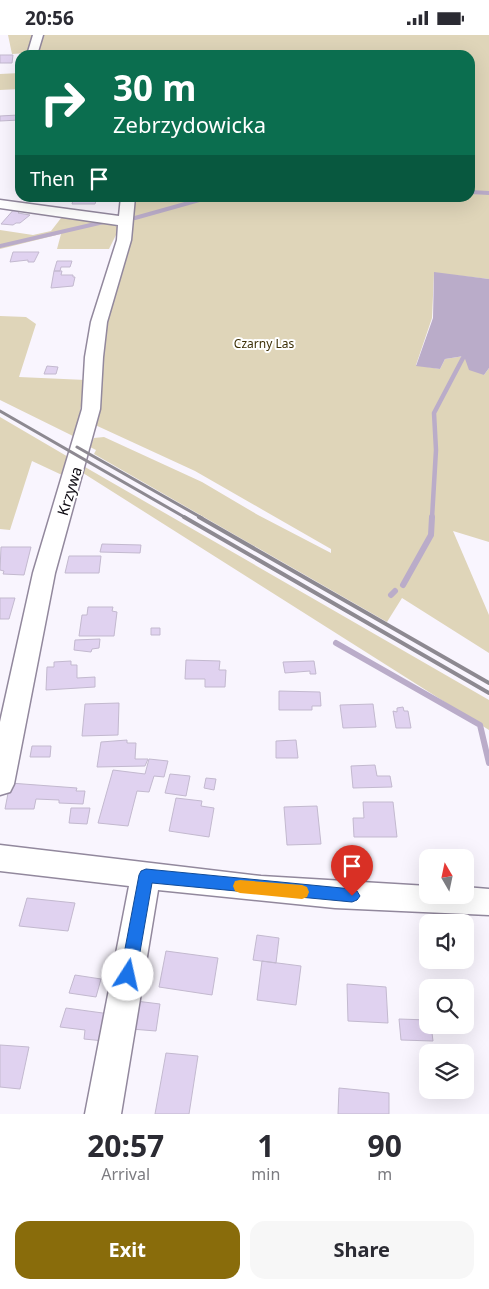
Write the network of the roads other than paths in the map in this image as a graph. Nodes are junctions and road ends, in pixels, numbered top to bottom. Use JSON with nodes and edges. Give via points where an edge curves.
{"nodes":[{"id":1,"x":38,"y":35,"type":"edge"},
{"id":2,"x":34,"y":50,"type":"edge"},
{"id":3,"x":128,"y":202,"type":"edge"},
{"id":4,"x":0,"y":204,"type":"edge"},
{"id":5,"x":126,"y":222,"type":"junction"},
{"id":6,"x":0,"y":784,"type":"edge"},
{"id":7,"x":0,"y":858,"type":"edge"},
{"id":8,"x":146,"y":875,"type":"junction"},
{"id":9,"x":489,"y":902,"type":"edge"},
{"id":10,"x":103,"y":1114,"type":"edge"}],
"edges":[{"from":1,"to":2,"type":"street"},
{"from":3,"to":5,"type":"street","name":"Krzywa"},
{"from":4,"to":5,"type":"street","via":[[42,207]]},
{"from":5,"to":6,"type":"street","name":"Krzywa","via":[[124,240],[99,322],[91,409],[44,573]]},
{"from":7,"to":8,"type":"street"},
{"from":8,"to":9,"type":"street","via":[[335,895]]},
{"from":8,"to":10,"type":"street"}]}
